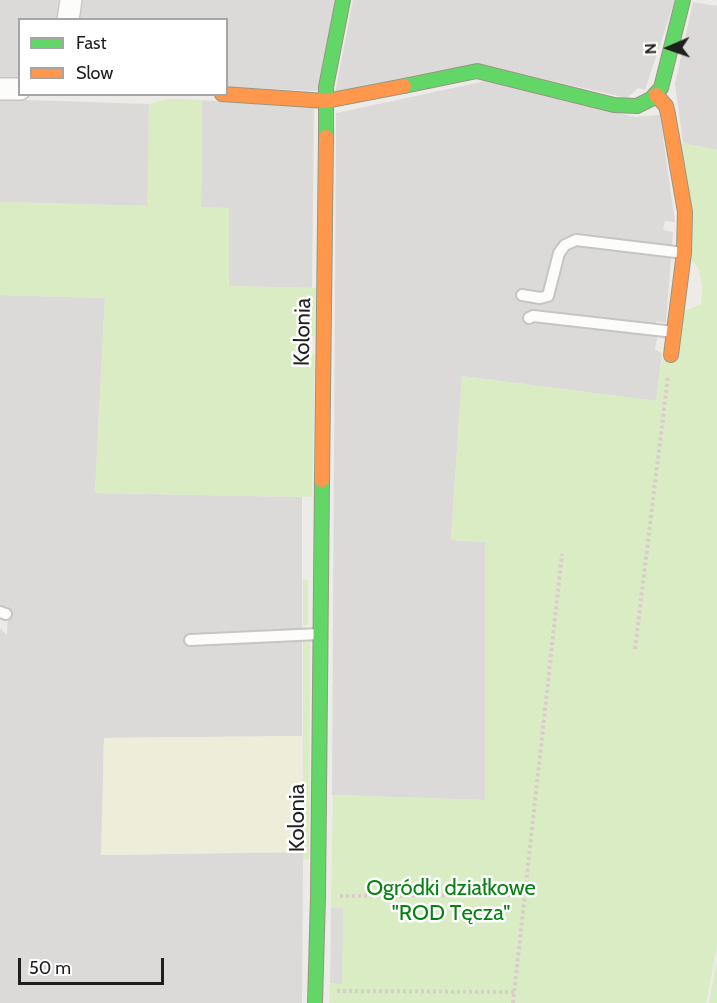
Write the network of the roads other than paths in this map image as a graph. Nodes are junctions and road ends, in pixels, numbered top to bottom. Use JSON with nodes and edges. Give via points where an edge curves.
{"nodes":[{"id":1,"x":71,"y":0,"type":"edge"},
{"id":2,"x":343,"y":0,"type":"edge"},
{"id":3,"x":683,"y":0,"type":"edge"},
{"id":4,"x":68,"y":18,"type":"edge"},
{"id":5,"x":0,"y":89,"type":"edge"},
{"id":6,"x":18,"y":89,"type":"edge"},
{"id":7,"x":228,"y":94,"type":"edge"},
{"id":8,"x":656,"y":95,"type":"junction"},
{"id":9,"x":326,"y":101,"type":"junction"},
{"id":10,"x":684,"y":253,"type":"junction"},
{"id":11,"x":522,"y":295,"type":"dead end"},
{"id":12,"x":529,"y":318,"type":"dead end"},
{"id":13,"x":674,"y":332,"type":"junction"},
{"id":14,"x":671,"y":355,"type":"road end"},
{"id":15,"x":321,"y":634,"type":"junction"},
{"id":16,"x":190,"y":640,"type":"dead end"},
{"id":17,"x":315,"y":997,"type":"edge"}],
"edges":[{"from":1,"to":4,"type":"street"},
{"from":2,"to":9,"type":"street","name":"Kolonia"},
{"from":3,"to":8,"type":"street","via":[[664,81]]},
{"from":5,"to":6,"type":"street"},
{"from":7,"to":9,"type":"street"},
{"from":8,"to":9,"type":"street","via":[[637,106],[614,105],[477,72]]},
{"from":8,"to":10,"type":"street","via":[[666,106],[675,155],[685,212]]},
{"from":9,"to":15,"type":"street","name":"Kolonia"},
{"from":10,"to":11,"type":"lane","via":[[576,240],[559,253],[548,296]]},
{"from":10,"to":13,"type":"street"},
{"from":12,"to":13,"type":"lane"},
{"from":13,"to":14,"type":"street"},
{"from":15,"to":16,"type":"lane"},
{"from":15,"to":17,"type":"street","name":"Kolonia"}]}
